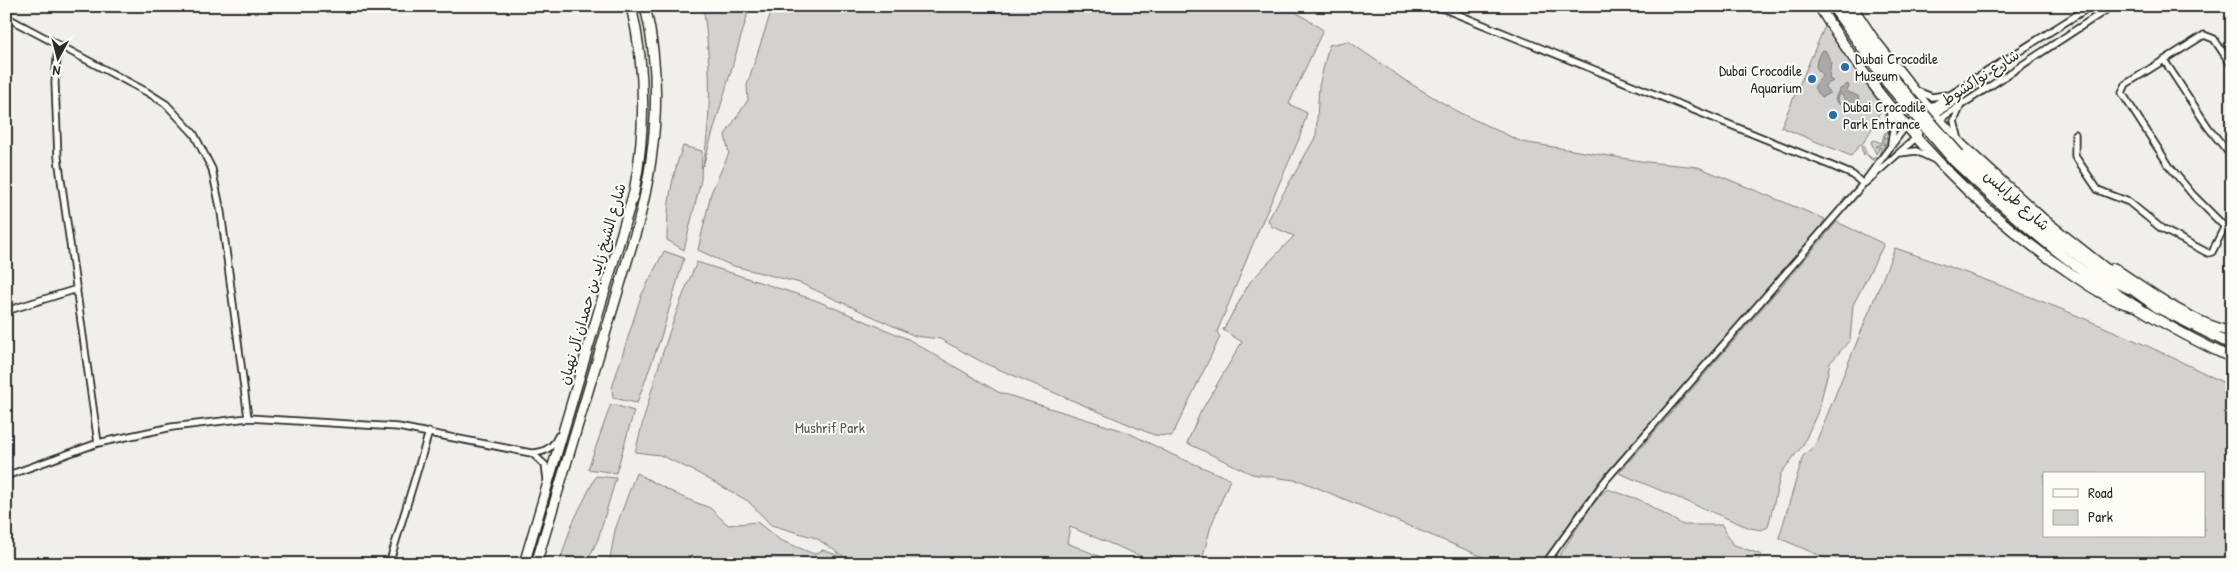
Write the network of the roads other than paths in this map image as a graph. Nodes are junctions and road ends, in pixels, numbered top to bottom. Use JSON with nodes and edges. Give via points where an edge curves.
{"nodes":[{"id":1,"x":631,"y":6,"type":"edge"},
{"id":2,"x":645,"y":6,"type":"edge"},
{"id":3,"x":1437,"y":6,"type":"edge"},
{"id":4,"x":1819,"y":6,"type":"edge"},
{"id":5,"x":1832,"y":6,"type":"edge"},
{"id":6,"x":1843,"y":6,"type":"edge"},
{"id":7,"x":1852,"y":6,"type":"edge"},
{"id":8,"x":2091,"y":6,"type":"edge"},
{"id":9,"x":2112,"y":6,"type":"edge"},
{"id":10,"x":6,"y":17,"type":"edge"},
{"id":11,"x":58,"y":46,"type":"junction"},
{"id":12,"x":2164,"y":60,"type":"junction"},
{"id":13,"x":2232,"y":66,"type":"edge"},
{"id":14,"x":1974,"y":79,"type":"junction"},
{"id":15,"x":1889,"y":80,"type":"junction"},
{"id":16,"x":1907,"y":82,"type":"junction"},
{"id":17,"x":1953,"y":93,"type":"junction"},
{"id":18,"x":1886,"y":102,"type":"junction"},
{"id":19,"x":1963,"y":104,"type":"junction"},
{"id":20,"x":1933,"y":114,"type":"junction"},
{"id":21,"x":1906,"y":126,"type":"junction"},
{"id":22,"x":2075,"y":134,"type":"dead end"},
{"id":23,"x":1916,"y":138,"type":"junction"},
{"id":24,"x":1962,"y":145,"type":"junction"},
{"id":25,"x":1889,"y":148,"type":"junction"},
{"id":26,"x":1895,"y":156,"type":"junction"},
{"id":27,"x":2232,"y":157,"type":"edge"},
{"id":28,"x":1957,"y":158,"type":"junction"},
{"id":29,"x":1936,"y":162,"type":"junction"},
{"id":30,"x":1863,"y":184,"type":"junction"},
{"id":31,"x":2224,"y":228,"type":"junction"},
{"id":32,"x":2232,"y":234,"type":"edge"},
{"id":33,"x":2090,"y":256,"type":"junction"},
{"id":34,"x":77,"y":289,"type":"junction"},
{"id":35,"x":2133,"y":290,"type":"junction"},
{"id":36,"x":2133,"y":306,"type":"junction"},
{"id":37,"x":6,"y":310,"type":"edge"},
{"id":38,"x":2232,"y":332,"type":"edge"},
{"id":39,"x":2232,"y":345,"type":"edge"},
{"id":40,"x":2232,"y":358,"type":"edge"},
{"id":41,"x":571,"y":408,"type":"junction"},
{"id":42,"x":248,"y":418,"type":"junction"},
{"id":43,"x":429,"y":432,"type":"junction"},
{"id":44,"x":98,"y":443,"type":"junction"},
{"id":45,"x":531,"y":453,"type":"junction"},
{"id":46,"x":6,"y":476,"type":"edge"},
{"id":47,"x":547,"y":488,"type":"junction"},
{"id":48,"x":6,"y":560,"type":"edge"},
{"id":49,"x":14,"y":564,"type":"edge"},
{"id":50,"x":389,"y":564,"type":"edge"},
{"id":51,"x":524,"y":564,"type":"edge"},
{"id":52,"x":536,"y":564,"type":"edge"},
{"id":53,"x":1545,"y":564,"type":"edge"}],
"edges":[{"from":1,"to":41,"type":"highway","name":"شارع الشيخ زايد بن حمدان آل نهيان","via":[[643,82],[643,125],[636,180]]},
{"from":2,"to":52,"type":"highway","name":"شارع الشيخ زايد بن حمدان آل نهيان","via":[[652,46],[655,100],[646,188]]},
{"from":3,"to":30,"type":"street","via":[[1849,173]]},
{"from":4,"to":18,"type":"highway"},
{"from":5,"to":15,"type":"highway","name":"شارع طرابلس"},
{"from":6,"to":15,"type":"highway","name":"شارع طرابلس"},
{"from":7,"to":16,"type":"highway"},
{"from":8,"to":14,"type":"street","name":"شارع نواكشوط"},
{"from":9,"to":19,"type":"street","name":"شارع نواكشوط"},
{"from":10,"to":11,"type":"street"},
{"from":11,"to":34,"type":"street","via":[[54,83],[58,158]]},
{"from":11,"to":42,"type":"street","via":[[166,104],[204,150],[212,169],[221,212]]},
{"from":12,"to":13,"type":"street","via":[[2197,38],[2208,35]]},
{"from":12,"to":27,"type":"street"},
{"from":12,"to":31,"type":"street","via":[[2126,84],[2123,96],[2170,167]]},
{"from":14,"to":17,"type":"street","name":"شارع نواكشوط"},
{"from":14,"to":20,"type":"highway","via":[[1967,91]]},
{"from":15,"to":28,"type":"highway","name":"شارع طرابلس","bridge":true},
{"from":16,"to":17,"type":"street","via":[[1929,97]]},
{"from":16,"to":20,"type":"highway"},
{"from":17,"to":20,"type":"street","name":"شارع نواكشوط"},
{"from":18,"to":21,"type":"highway"},
{"from":18,"to":25,"type":"street","via":[[1894,124]]},
{"from":19,"to":20,"type":"street","name":"شارع نواكشوط"},
{"from":19,"to":24,"type":"street","via":[[1954,124]]},
{"from":20,"to":21,"type":"street","name":"شارع نواكشوط"},
{"from":20,"to":23,"type":"highway","via":[[1918,127]]},
{"from":20,"to":24,"type":"highway"},
{"from":21,"to":23,"type":"highway"},
{"from":21,"to":25,"type":"street","name":"شارع نواكشوط"},
{"from":22,"to":31,"type":"street","via":[[2075,156],[2098,190],[2129,202],[2162,230],[2208,253],[2212,252]]},
{"from":23,"to":26,"type":"street"},
{"from":23,"to":29,"type":"highway"},
{"from":24,"to":33,"type":"highway","via":[[2016,196]]},
{"from":25,"to":30,"type":"street","name":"شارع نواكشوط"},
{"from":26,"to":29,"type":"street","via":[[1916,151]]},
{"from":26,"to":30,"type":"street"},
{"from":28,"to":35,"type":"highway","name":"شارع طرابلس","via":[[2065,248],[2112,281]]},
{"from":28,"to":36,"type":"highway","name":"شارع طرابلس","via":[[2006,211],[2045,244]]},
{"from":29,"to":36,"type":"highway","via":[[1986,209],[2042,254],[2096,289]]},
{"from":30,"to":53,"type":"street","via":[[1604,482]]},
{"from":31,"to":32,"type":"street"},
{"from":33,"to":35,"type":"highway"},
{"from":33,"to":38,"type":"highway","via":[[2188,314]]},
{"from":34,"to":37,"type":"street"},
{"from":34,"to":44,"type":"street"},
{"from":35,"to":39,"type":"highway","name":"شارع طرابلس","via":[[2166,312]]},
{"from":36,"to":40,"type":"highway","name":"شارع طرابلس"},
{"from":41,"to":45,"type":"street","via":[[552,447]]},
{"from":41,"to":47,"type":"highway","name":"شارع الشيخ زايد بن حمدان آل نهيان"},
{"from":42,"to":43,"type":"street","via":[[377,425]]},
{"from":42,"to":44,"type":"street","via":[[172,427]]},
{"from":43,"to":45,"type":"street"},
{"from":43,"to":50,"type":"street"},
{"from":44,"to":46,"type":"street"},
{"from":45,"to":47,"type":"street","via":[[545,465]]},
{"from":47,"to":51,"type":"highway","name":"شارع الشيخ زايد بن حمدان آل نهيان"},
{"from":48,"to":49,"type":"street"}]}
